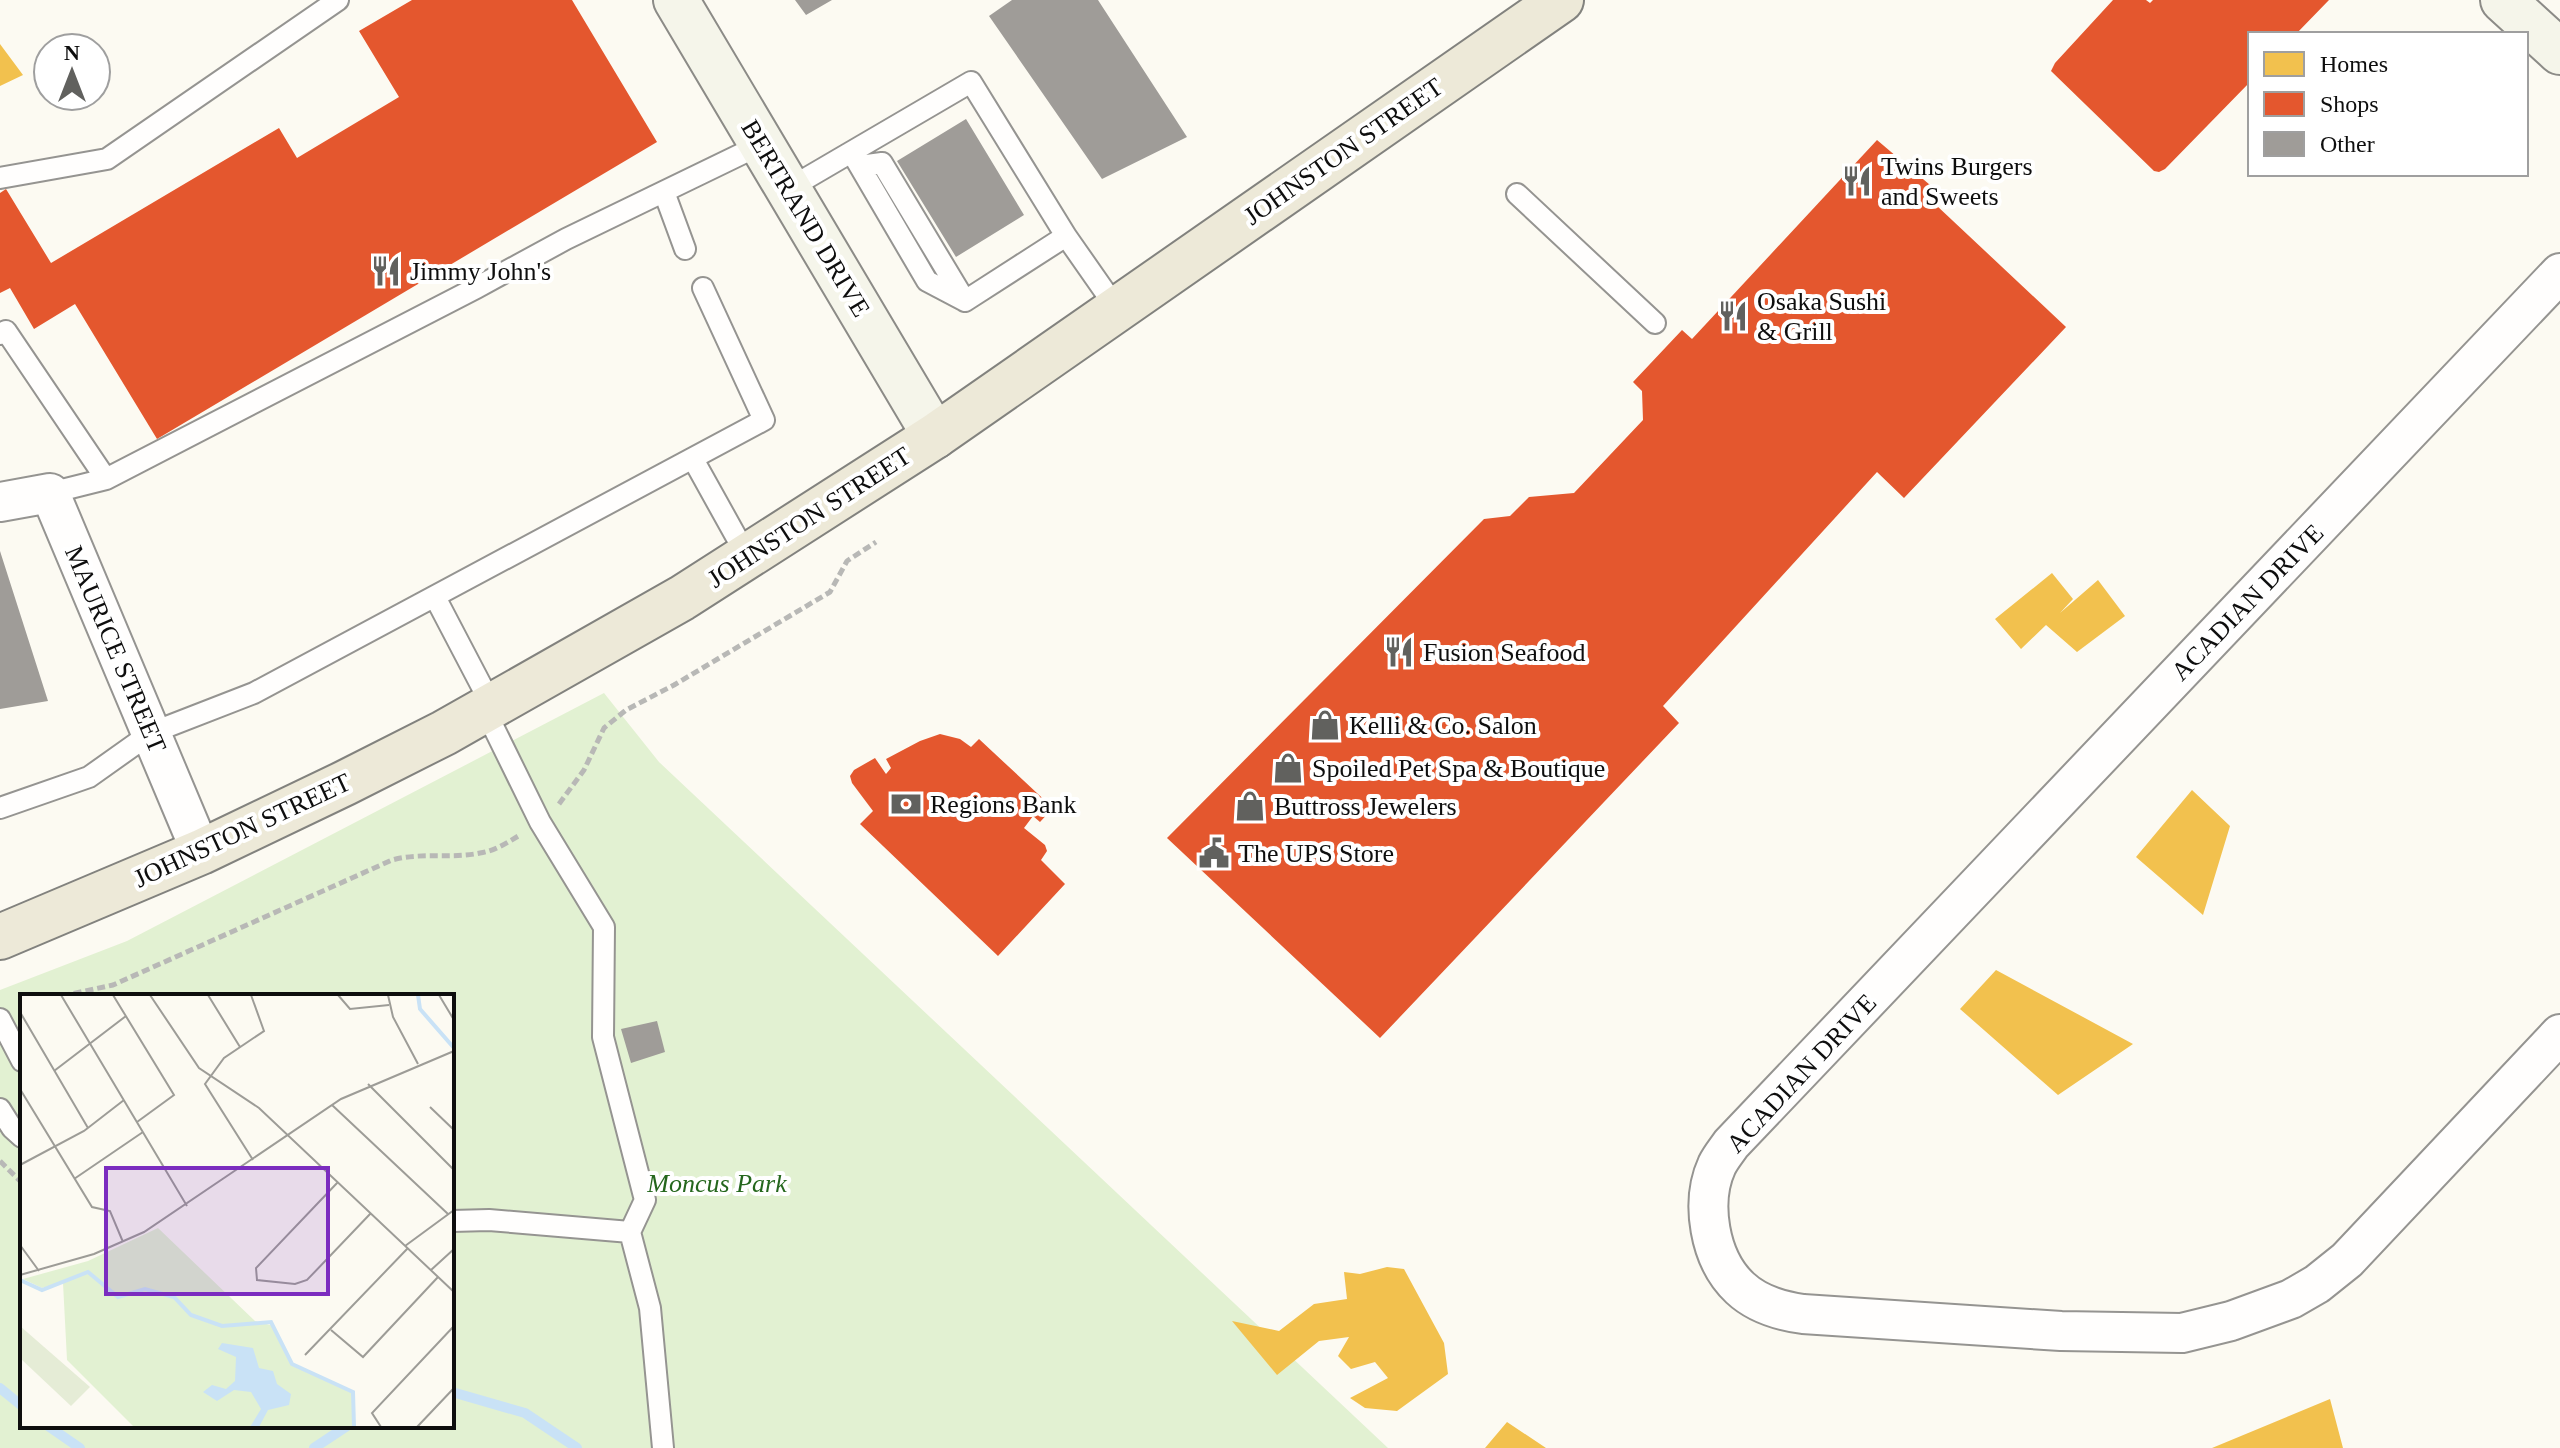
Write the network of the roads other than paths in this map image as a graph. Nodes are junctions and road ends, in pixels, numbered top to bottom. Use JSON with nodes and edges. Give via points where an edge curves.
{"nodes":[{"id":1,"x":338,"y":0,"type":"edge"},
{"id":2,"x":676,"y":0,"type":"edge"},
{"id":3,"x":1561,"y":0,"type":"edge"},
{"id":4,"x":2503,"y":0,"type":"edge"},
{"id":5,"x":2560,"y":52,"type":"edge"},
{"id":6,"x":762,"y":144,"type":"junction"},
{"id":7,"x":856,"y":160,"type":"junction"},
{"id":8,"x":0,"y":178,"type":"edge"},
{"id":9,"x":788,"y":189,"type":"junction"},
{"id":10,"x":664,"y":192,"type":"junction"},
{"id":11,"x":1517,"y":194,"type":"dead end"},
{"id":12,"x":1066,"y":236,"type":"junction"},
{"id":13,"x":685,"y":249,"type":"dead end"},
{"id":14,"x":2560,"y":273,"type":"edge"},
{"id":15,"x":703,"y":288,"type":"dead end"},
{"id":16,"x":1117,"y":309,"type":"junction"},
{"id":17,"x":1655,"y":323,"type":"dead end"},
{"id":18,"x":0,"y":334,"type":"edge"},
{"id":19,"x":935,"y":436,"type":"junction"},
{"id":20,"x":693,"y":459,"type":"junction"},
{"id":21,"x":106,"y":479,"type":"junction"},
{"id":22,"x":50,"y":493,"type":"junction"},
{"id":23,"x":1,"y":500,"type":"edge"},
{"id":24,"x":748,"y":558,"type":"junction"},
{"id":25,"x":435,"y":597,"type":"junction"},
{"id":26,"x":488,"y":708,"type":"junction"},
{"id":27,"x":151,"y":733,"type":"junction"},
{"id":28,"x":0,"y":808,"type":"edge"},
{"id":29,"x":201,"y":852,"type":"junction"},
{"id":30,"x":0,"y":936,"type":"edge"},
{"id":31,"x":0,"y":1019,"type":"edge"},
{"id":32,"x":2560,"y":1034,"type":"edge"},
{"id":33,"x":20,"y":1057,"type":"edge"},
{"id":34,"x":0,"y":1109,"type":"edge"},
{"id":35,"x":20,"y":1135,"type":"edge"},
{"id":36,"x":454,"y":1221,"type":"edge"},
{"id":37,"x":630,"y":1232,"type":"junction"},
{"id":38,"x":663,"y":1448,"type":"edge"}],
"edges":[{"from":1,"to":8,"type":"lane","via":[[107,159]]},
{"from":2,"to":6,"type":"main road","name":"BERTRAND DRIVE"},
{"from":3,"to":16,"type":"main road","name":"JOHNSTON STREET"},
{"from":4,"to":5,"type":"main road"},
{"from":6,"to":9,"type":"main road","name":"BERTRAND DRIVE"},
{"from":6,"to":10,"type":"lane"},
{"from":7,"to":9,"type":"lane"},
{"from":7,"to":12,"type":"lane","via":[[927,281],[965,301]]},
{"from":7,"to":12,"type":"lane","via":[[971,82]]},
{"from":9,"to":19,"type":"main road","name":"BERTRAND DRIVE"},
{"from":10,"to":13,"type":"lane"},
{"from":10,"to":21,"type":"lane"},
{"from":11,"to":17,"type":"lane"},
{"from":12,"to":16,"type":"lane"},
{"from":14,"to":32,"type":"street","name":"ACADIAN DRIVE","via":[[1731,1144],[1717,1165],[1708,1199],[1711,1234],[1723,1265],[1740,1288],[1781,1311],[2061,1331],[2182,1333],[2231,1321],[2317,1284],[2347,1260]]},
{"from":15,"to":20,"type":"lane","via":[[764,420]]},
{"from":16,"to":19,"type":"main road","name":"JOHNSTON STREET"},
{"from":18,"to":21,"type":"lane","via":[[6,331]]},
{"from":19,"to":24,"type":"main road","name":"JOHNSTON STREET"},
{"from":20,"to":24,"type":"lane"},
{"from":20,"to":25,"type":"lane"},
{"from":21,"to":22,"type":"lane"},
{"from":22,"to":23,"type":"street"},
{"from":22,"to":27,"type":"street","name":"MAURICE STREET"},
{"from":24,"to":26,"type":"main road","name":"JOHNSTON STREET"},
{"from":25,"to":26,"type":"lane"},
{"from":25,"to":27,"type":"lane","via":[[254,693]]},
{"from":26,"to":29,"type":"main road","name":"JOHNSTON STREET"},
{"from":26,"to":37,"type":"lane","via":[[540,822],[604,927],[603,1037],[645,1200]]},
{"from":27,"to":28,"type":"lane","via":[[89,777]]},
{"from":27,"to":29,"type":"street","name":"MAURICE STREET"},
{"from":29,"to":30,"type":"main road","name":"JOHNSTON STREET"},
{"from":31,"to":33,"type":"lane"},
{"from":34,"to":35,"type":"lane"},
{"from":36,"to":37,"type":"lane"},
{"from":37,"to":38,"type":"lane","via":[[650,1308]]}]}
